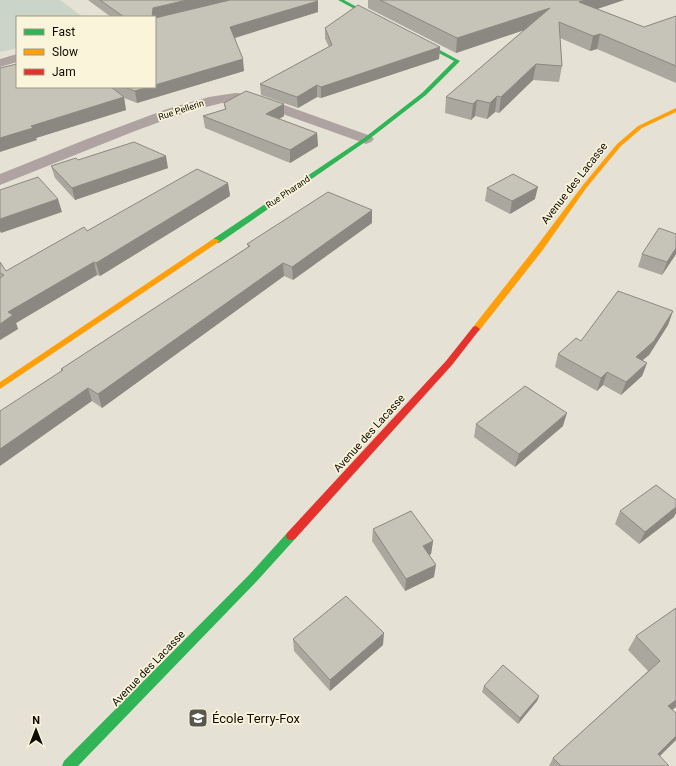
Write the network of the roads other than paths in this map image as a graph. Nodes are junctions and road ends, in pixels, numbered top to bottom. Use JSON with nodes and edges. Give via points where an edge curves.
{"nodes":[{"id":1,"x":340,"y":0,"type":"edge"},
{"id":2,"x":388,"y":25,"type":"edge"},
{"id":3,"x":402,"y":32,"type":"edge"},
{"id":4,"x":16,"y":58,"type":"edge"},
{"id":5,"x":0,"y":63,"type":"edge"},
{"id":6,"x":676,"y":110,"type":"edge"},
{"id":7,"x":366,"y":139,"type":"junction"},
{"id":8,"x":0,"y":180,"type":"edge"},
{"id":9,"x":0,"y":386,"type":"edge"},
{"id":10,"x":69,"y":766,"type":"edge"}],
"edges":[{"from":1,"to":2,"type":"street"},
{"from":3,"to":7,"type":"street","name":"Rue Pharand","via":[[457,61],[424,94]]},
{"from":4,"to":5,"type":"street"},
{"from":6,"to":10,"type":"street","name":"Avenue des Lacasse","via":[[640,127],[619,145],[449,363],[252,579]]},
{"from":7,"to":8,"type":"street","name":"Rue Pellerin","via":[[248,98],[231,96],[195,104],[102,138]]},
{"from":7,"to":9,"type":"street","name":"Rue Pharand"}]}
